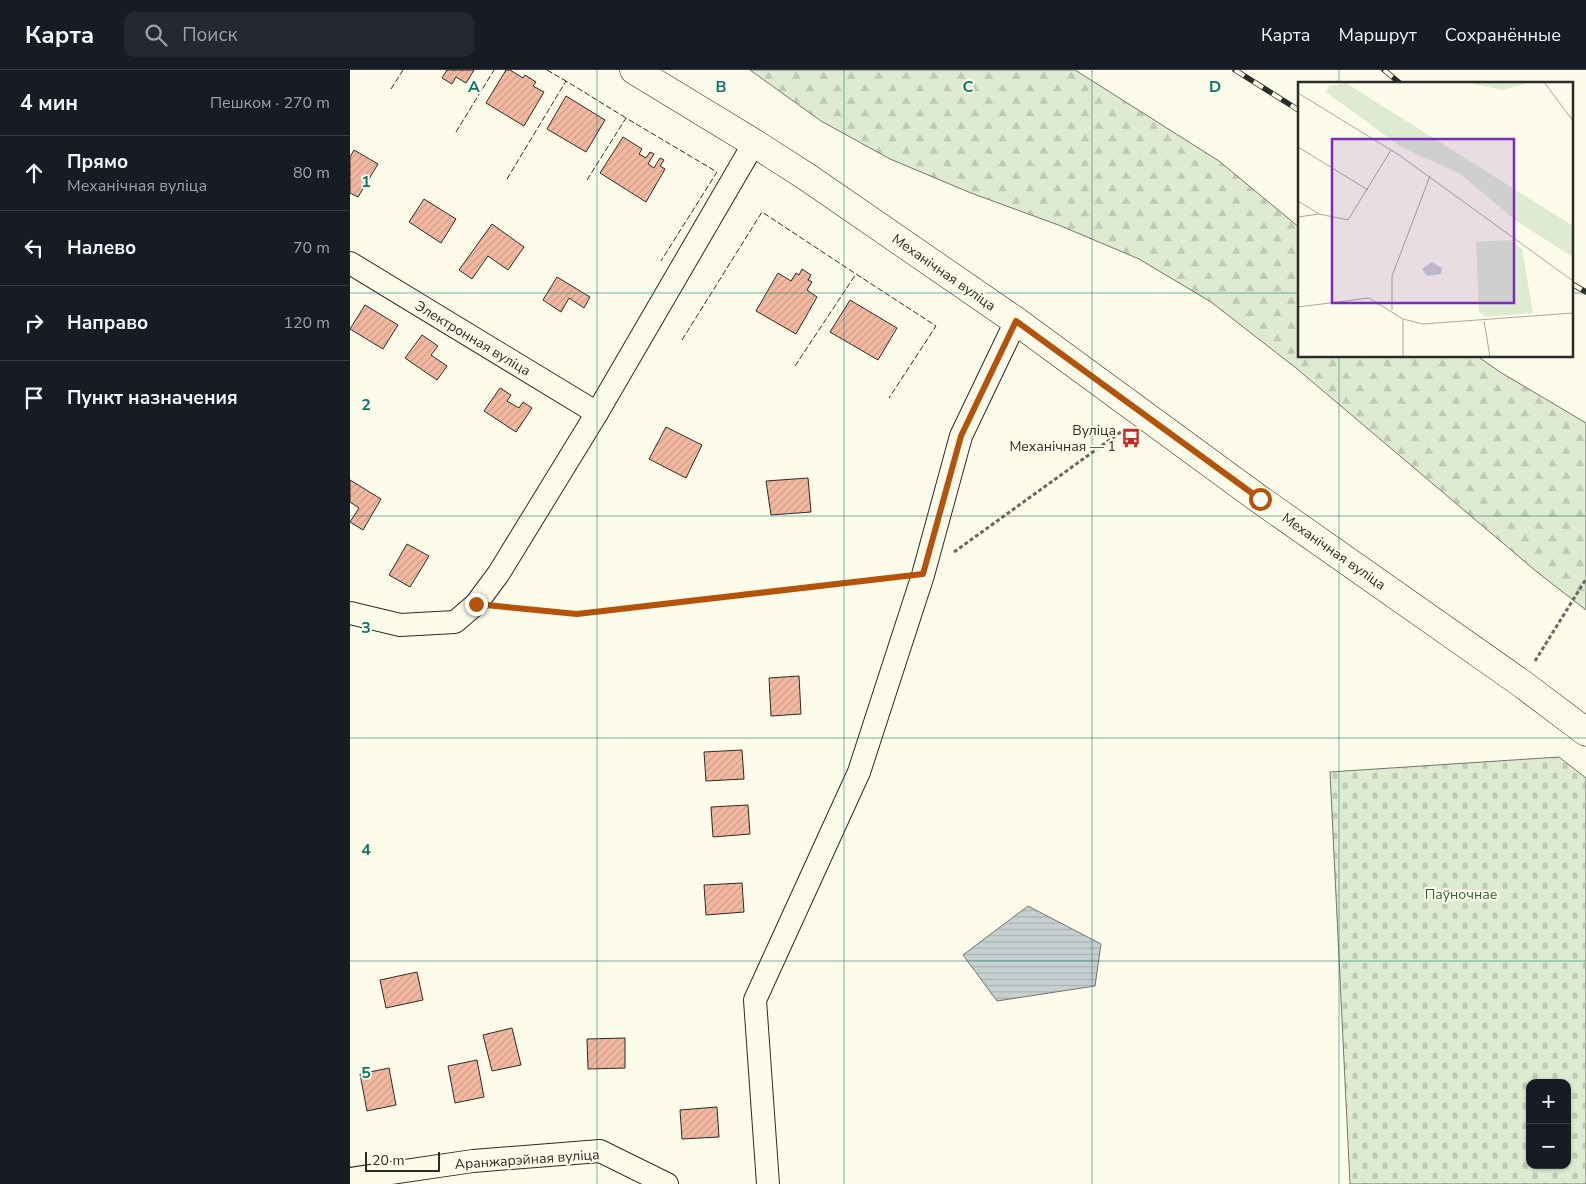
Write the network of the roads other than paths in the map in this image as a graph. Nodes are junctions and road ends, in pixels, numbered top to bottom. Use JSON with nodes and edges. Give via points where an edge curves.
{"nodes":[{"id":1,"x":634,"y":70,"type":"edge"},
{"id":2,"x":754,"y":143,"type":"junction"},
{"id":3,"x":350,"y":263,"type":"edge"},
{"id":4,"x":1016,"y":321,"type":"junction"},
{"id":5,"x":597,"y":413,"type":"junction"},
{"id":6,"x":350,"y":613,"type":"edge"},
{"id":7,"x":1586,"y":732,"type":"edge"},
{"id":8,"x":350,"y":1180,"type":"edge"},
{"id":9,"x":667,"y":1184,"type":"edge"},
{"id":10,"x":768,"y":1184,"type":"edge"}],
"edges":[{"from":1,"to":2,"type":"street","name":"Механічная вуліца"},
{"from":2,"to":4,"type":"street","name":"Механічная вуліца"},
{"from":2,"to":5,"type":"street"},
{"from":3,"to":5,"type":"street","name":"Электронная вуліца"},
{"from":4,"to":7,"type":"street","name":"Механічная вуліца"},
{"from":4,"to":10,"type":"street","via":[[961,436],[923,574],[859,772],[755,1000]]},
{"from":5,"to":6,"type":"street","via":[[499,573],[476,604],[455,622],[400,625]]},
{"from":8,"to":9,"type":"street","name":"Аранжарэйная вуліца","via":[[474,1161],[600,1151]]}]}
